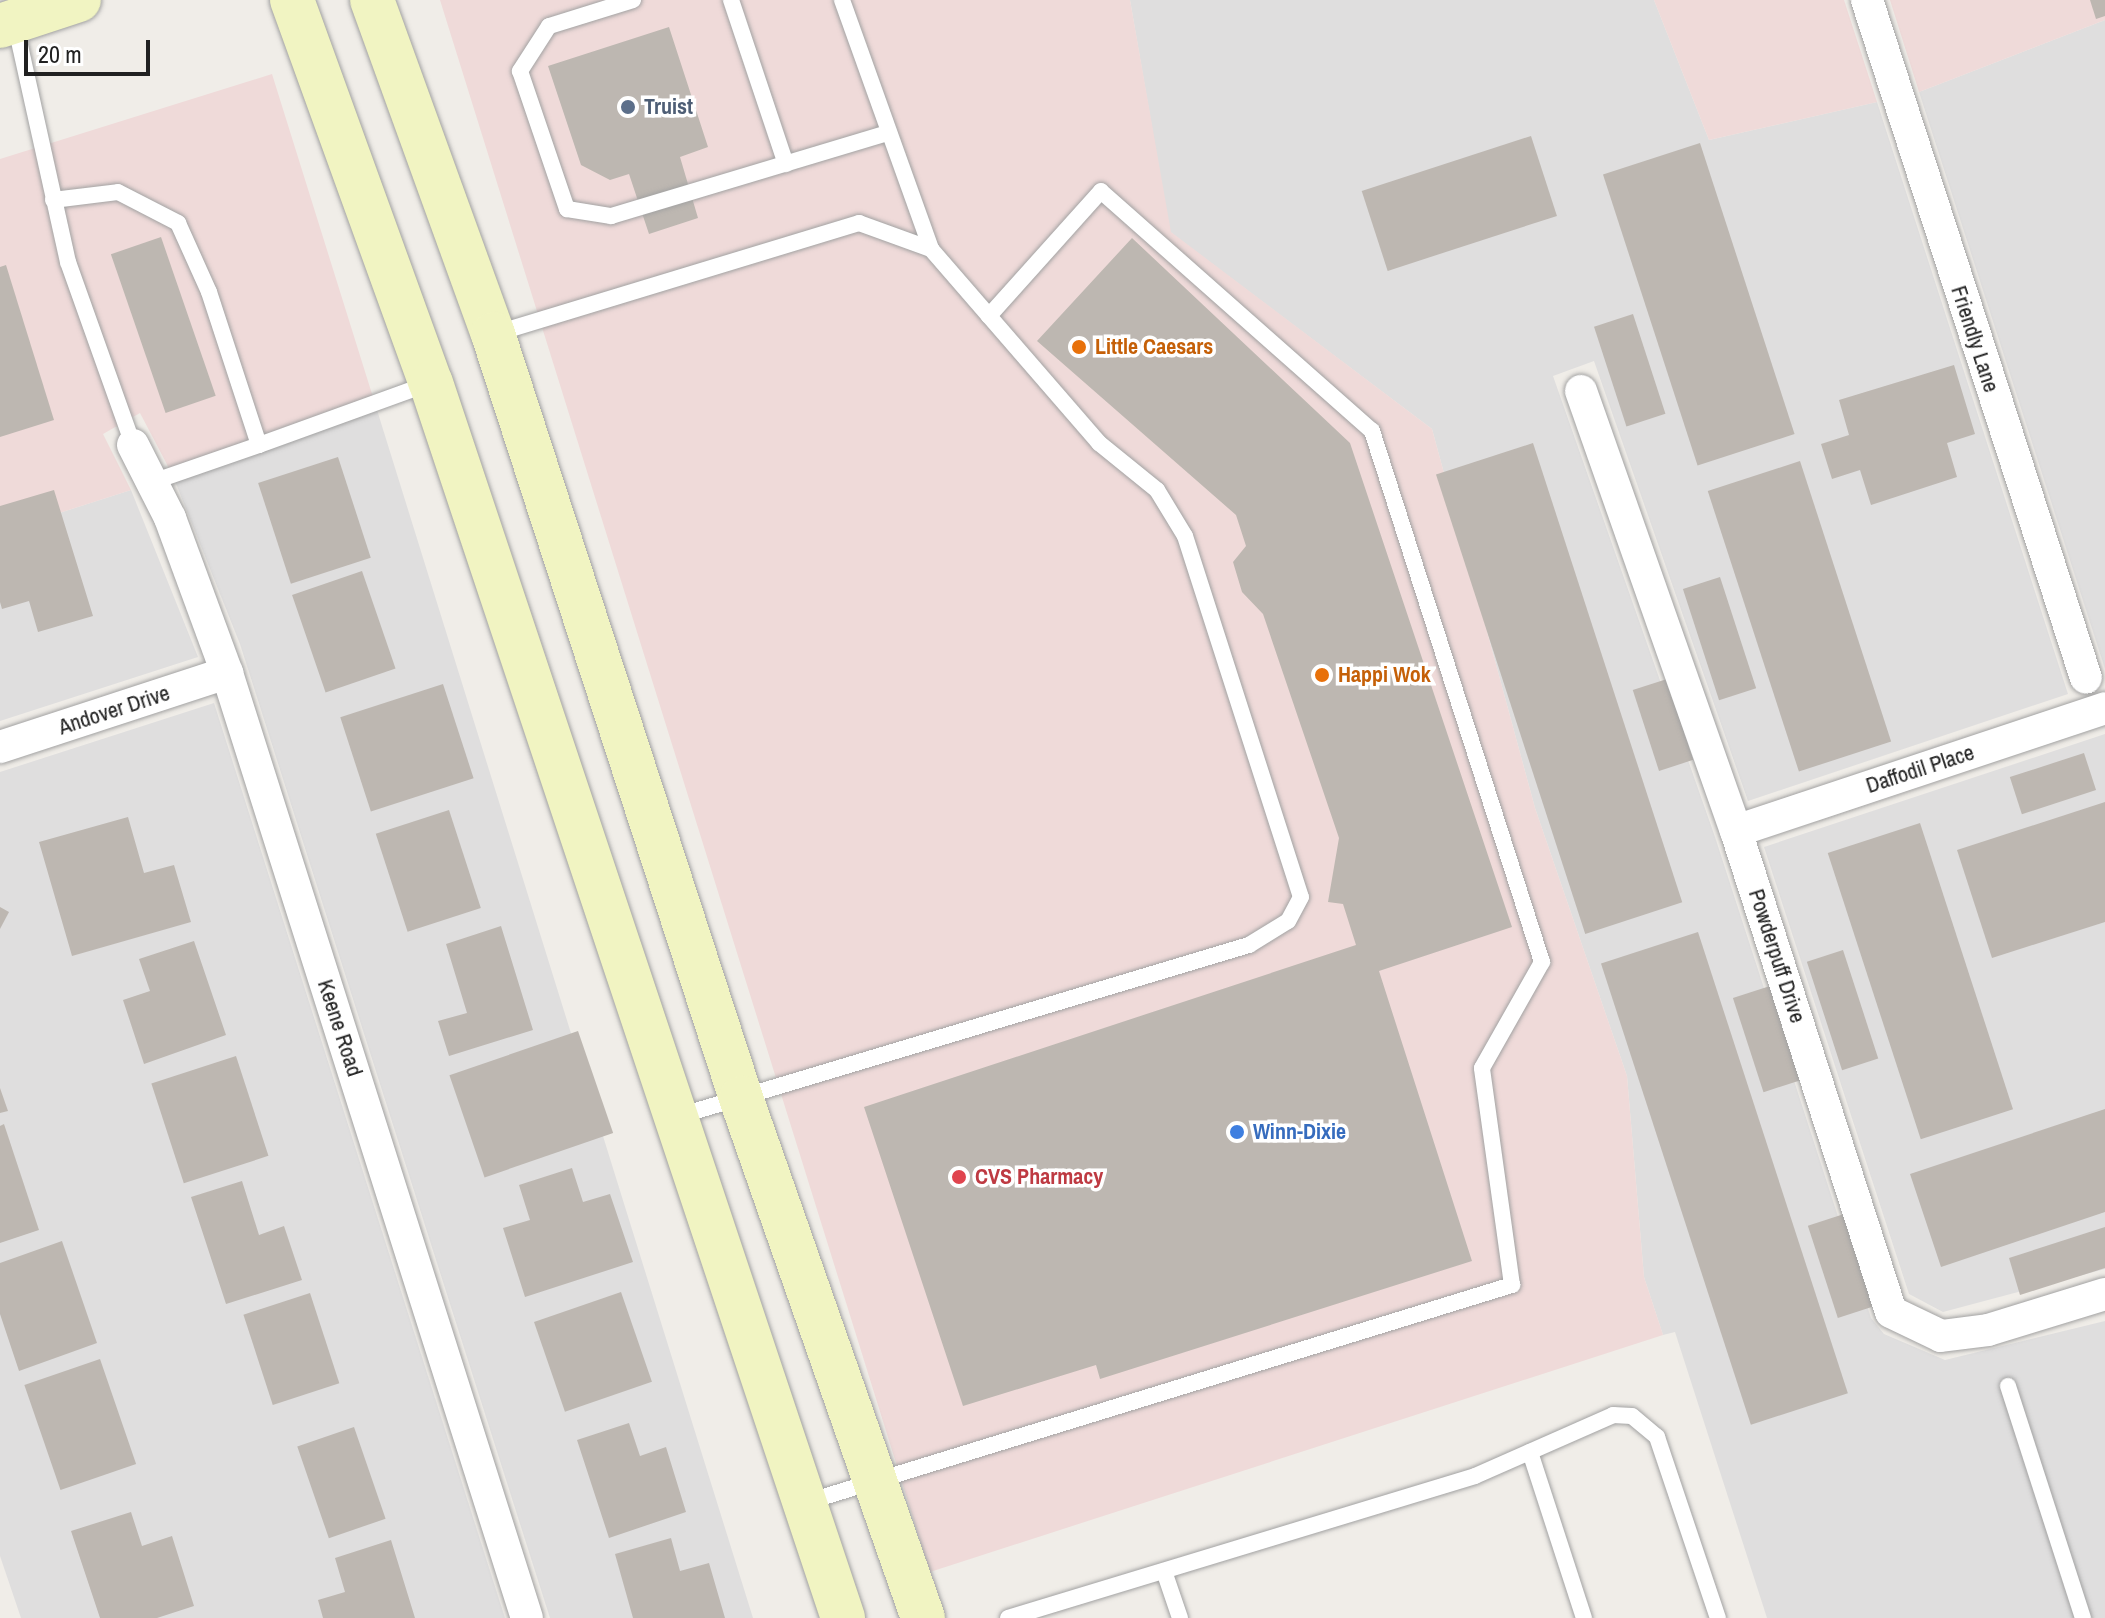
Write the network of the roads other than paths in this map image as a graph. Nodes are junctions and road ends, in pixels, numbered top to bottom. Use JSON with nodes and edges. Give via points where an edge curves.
{"nodes":[{"id":1,"x":79,"y":0,"type":"edge"},
{"id":2,"x":292,"y":0,"type":"edge"},
{"id":3,"x":372,"y":0,"type":"edge"},
{"id":4,"x":633,"y":0,"type":"edge"},
{"id":5,"x":731,"y":0,"type":"edge"},
{"id":6,"x":842,"y":0,"type":"edge"},
{"id":7,"x":1867,"y":0,"type":"edge"},
{"id":8,"x":8,"y":24,"type":"edge"},
{"id":9,"x":888,"y":133,"type":"junction"},
{"id":10,"x":786,"y":164,"type":"junction"},
{"id":11,"x":53,"y":200,"type":"junction"},
{"id":12,"x":931,"y":249,"type":"junction"},
{"id":13,"x":989,"y":316,"type":"junction"},
{"id":14,"x":493,"y":334,"type":"junction"},
{"id":15,"x":431,"y":383,"type":"junction"},
{"id":16,"x":1581,"y":391,"type":"dead end"},
{"id":17,"x":133,"y":445,"type":"joint"},
{"id":18,"x":259,"y":445,"type":"junction"},
{"id":19,"x":152,"y":482,"type":"junction"},
{"id":20,"x":227,"y":673,"type":"junction"},
{"id":21,"x":2086,"y":678,"type":"dead end"},
{"id":22,"x":2105,"y":708,"type":"edge"},
{"id":23,"x":0,"y":747,"type":"edge"},
{"id":24,"x":1736,"y":831,"type":"junction"},
{"id":25,"x":741,"y":1098,"type":"junction"},
{"id":26,"x":679,"y":1116,"type":"junction"},
{"id":27,"x":2105,"y":1294,"type":"edge"},
{"id":28,"x":2008,"y":1386,"type":"dead end"},
{"id":29,"x":1530,"y":1452,"type":"junction"},
{"id":30,"x":876,"y":1481,"type":"junction"},
{"id":31,"x":805,"y":1502,"type":"junction"},
{"id":32,"x":1164,"y":1571,"type":"junction"},
{"id":33,"x":1018,"y":1617,"type":"edge"},
{"id":34,"x":527,"y":1618,"type":"edge"},
{"id":35,"x":843,"y":1618,"type":"edge"},
{"id":36,"x":923,"y":1618,"type":"edge"},
{"id":37,"x":1180,"y":1618,"type":"edge"},
{"id":38,"x":1584,"y":1618,"type":"edge"},
{"id":39,"x":1718,"y":1618,"type":"edge"},
{"id":40,"x":2083,"y":1618,"type":"edge"}],
"edges":[{"from":1,"to":8,"type":"main road"},
{"from":2,"to":15,"type":"main road"},
{"from":3,"to":14,"type":"main road"},
{"from":4,"to":10,"type":"lane","via":[[549,26],[520,71],[567,209],[611,216]]},
{"from":5,"to":10,"type":"lane"},
{"from":6,"to":9,"type":"lane"},
{"from":7,"to":21,"type":"street","name":"Friendly Lane"},
{"from":8,"to":11,"type":"lane"},
{"from":9,"to":10,"type":"lane"},
{"from":9,"to":12,"type":"lane"},
{"from":11,"to":17,"type":"lane"},
{"from":11,"to":18,"type":"lane","via":[[118,192],[178,223],[209,292]]},
{"from":12,"to":13,"type":"lane"},
{"from":12,"to":14,"type":"lane","via":[[859,223]]},
{"from":13,"to":25,"type":"lane","via":[[1099,443],[1157,490],[1185,536],[1301,897],[1288,921],[1249,945]]},
{"from":13,"to":30,"type":"lane","via":[[1101,191],[1372,431],[1542,962],[1482,1068],[1512,1285]]},
{"from":14,"to":25,"type":"main road"},
{"from":15,"to":18,"type":"lane"},
{"from":15,"to":26,"type":"main road"},
{"from":16,"to":24,"type":"street","name":"Powderpuff Drive"},
{"from":17,"to":19,"type":"street","name":"Keene Road"},
{"from":18,"to":19,"type":"lane"},
{"from":19,"to":20,"type":"street","name":"Keene Road"},
{"from":20,"to":23,"type":"street","name":"Andover Drive"},
{"from":20,"to":34,"type":"street","name":"Keene Road"},
{"from":22,"to":24,"type":"street","name":"Daffodil Place"},
{"from":24,"to":27,"type":"street","name":"Powderpuff Drive","via":[[1891,1312],[1941,1336],[1988,1330]]},
{"from":25,"to":26,"type":"lane"},
{"from":25,"to":30,"type":"main road"},
{"from":26,"to":31,"type":"main road"},
{"from":28,"to":40,"type":"lane"},
{"from":29,"to":32,"type":"lane","via":[[1475,1476]]},
{"from":29,"to":38,"type":"lane"},
{"from":29,"to":39,"type":"lane","via":[[1613,1415],[1646,1423]]},
{"from":30,"to":31,"type":"lane"},
{"from":30,"to":36,"type":"main road"},
{"from":31,"to":35,"type":"main road"},
{"from":32,"to":33,"type":"lane"},
{"from":32,"to":37,"type":"lane"}]}
